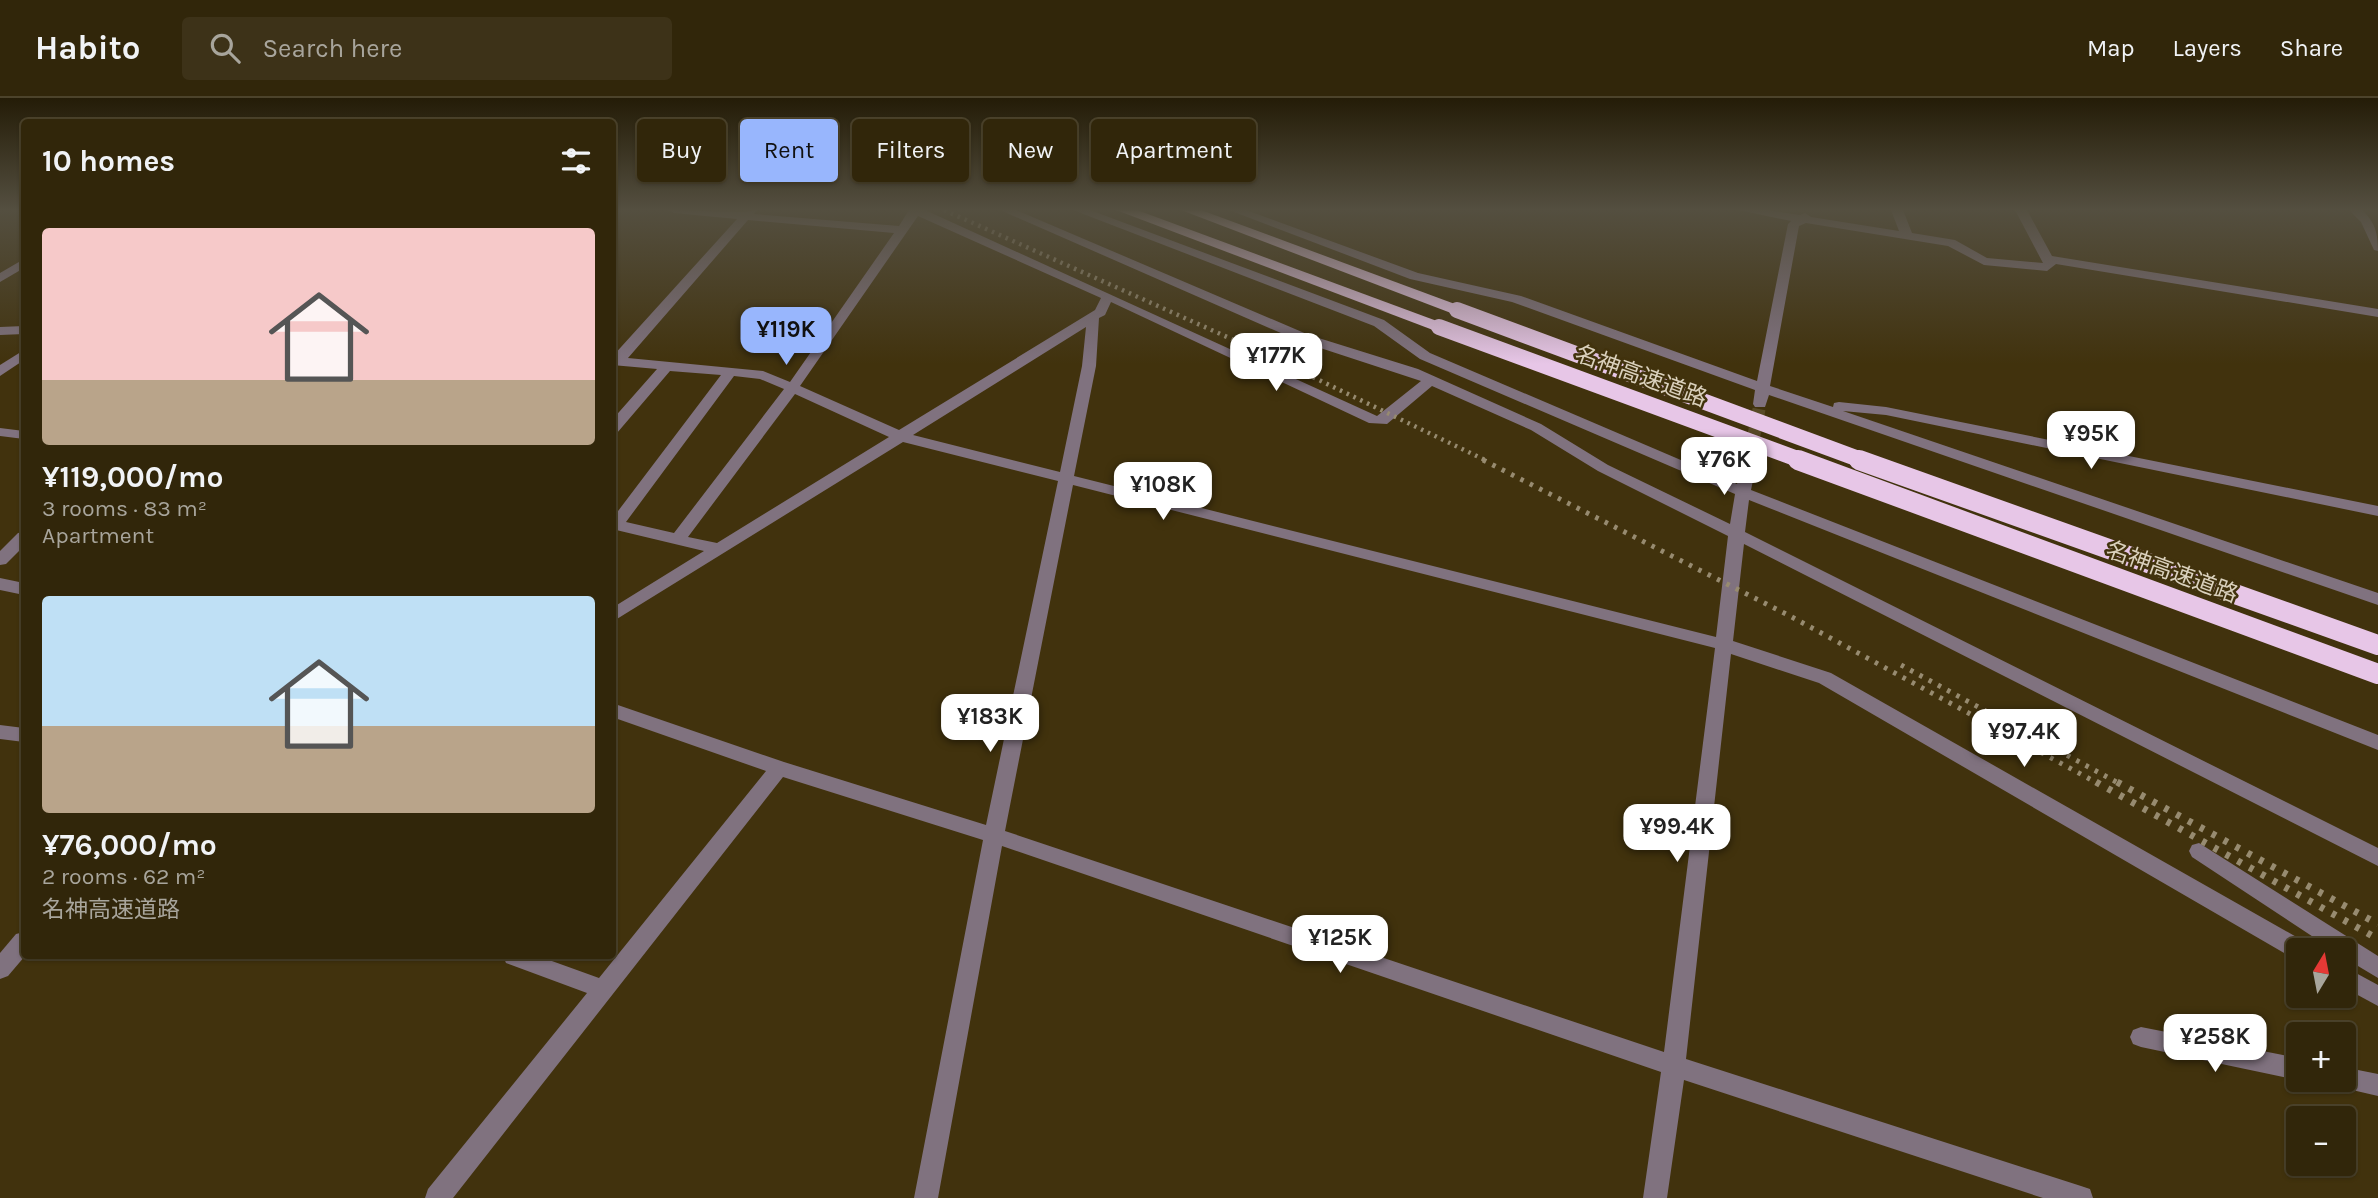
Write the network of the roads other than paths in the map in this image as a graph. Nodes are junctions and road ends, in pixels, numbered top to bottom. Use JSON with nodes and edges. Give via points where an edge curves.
{"nodes":[{"id":1,"x":705,"y":261,"type":"edge"},
{"id":2,"x":880,"y":261,"type":"edge"},
{"id":3,"x":1031,"y":261,"type":"edge"},
{"id":4,"x":1126,"y":261,"type":"edge"},
{"id":5,"x":1215,"y":261,"type":"edge"},
{"id":6,"x":1262,"y":261,"type":"edge"},
{"id":7,"x":1326,"y":261,"type":"edge"},
{"id":8,"x":1374,"y":261,"type":"edge"},
{"id":9,"x":1786,"y":261,"type":"edge"},
{"id":10,"x":1986,"y":261,"type":"edge"},
{"id":11,"x":2049,"y":261,"type":"edge"},
{"id":12,"x":2062,"y":261,"type":"edge"},
{"id":13,"x":21,"y":265,"type":"edge"},
{"id":14,"x":0,"y":278,"type":"edge"},
{"id":15,"x":1108,"y":296,"type":"junction"},
{"id":16,"x":2378,"y":313,"type":"edge"},
{"id":17,"x":1093,"y":316,"type":"junction"},
{"id":18,"x":21,"y":330,"type":"edge"},
{"id":19,"x":0,"y":331,"type":"edge"},
{"id":20,"x":21,"y":356,"type":"edge"},
{"id":21,"x":616,"y":360,"type":"edge"},
{"id":22,"x":616,"y":361,"type":"edge"},
{"id":23,"x":667,"y":366,"type":"junction"},
{"id":24,"x":732,"y":371,"type":"junction"},
{"id":25,"x":0,"y":372,"type":"edge"},
{"id":26,"x":1431,"y":380,"type":"junction"},
{"id":27,"x":793,"y":387,"type":"junction"},
{"id":28,"x":1763,"y":388,"type":"junction"},
{"id":29,"x":1808,"y":403,"type":"junction"},
{"id":30,"x":1760,"y":404,"type":"tunnel mouth"},
{"id":31,"x":616,"y":425,"type":"edge"},
{"id":32,"x":0,"y":432,"type":"edge"},
{"id":33,"x":21,"y":435,"type":"edge"},
{"id":34,"x":902,"y":436,"type":"junction"},
{"id":35,"x":1748,"y":466,"type":"tunnel mouth"},
{"id":36,"x":1065,"y":478,"type":"junction"},
{"id":37,"x":1743,"y":492,"type":"junction"},
{"id":38,"x":2378,"y":511,"type":"edge"},
{"id":39,"x":616,"y":522,"type":"edge"},
{"id":40,"x":616,"y":525,"type":"edge"},
{"id":41,"x":1737,"y":535,"type":"junction"},
{"id":42,"x":678,"y":539,"type":"junction"},
{"id":43,"x":13,"y":543,"type":"edge"},
{"id":44,"x":718,"y":550,"type":"junction"},
{"id":45,"x":0,"y":560,"type":"edge"},
{"id":46,"x":0,"y":584,"type":"edge"},
{"id":47,"x":21,"y":588,"type":"edge"},
{"id":48,"x":2378,"y":599,"type":"edge"},
{"id":49,"x":616,"y":614,"type":"edge"},
{"id":50,"x":1725,"y":645,"type":"junction"},
{"id":51,"x":2378,"y":645,"type":"edge"},
{"id":52,"x":2378,"y":674,"type":"edge"},
{"id":53,"x":616,"y":711,"type":"edge"},
{"id":54,"x":0,"y":732,"type":"edge"},
{"id":55,"x":21,"y":735,"type":"edge"},
{"id":56,"x":2378,"y":743,"type":"edge"},
{"id":57,"x":779,"y":768,"type":"junction"},
{"id":58,"x":994,"y":835,"type":"junction"},
{"id":59,"x":2199,"y":851,"type":"dead end"},
{"id":60,"x":2378,"y":858,"type":"edge"},
{"id":61,"x":2286,"y":943,"type":"edge"},
{"id":62,"x":21,"y":944,"type":"edge"},
{"id":63,"x":522,"y":959,"type":"edge"},
{"id":64,"x":2378,"y":968,"type":"edge"},
{"id":65,"x":0,"y":969,"type":"edge"},
{"id":66,"x":2356,"y":983,"type":"edge"},
{"id":67,"x":603,"y":989,"type":"junction"},
{"id":68,"x":2378,"y":996,"type":"edge"},
{"id":69,"x":2141,"y":1037,"type":"dead end"},
{"id":70,"x":1674,"y":1066,"type":"junction"},
{"id":71,"x":2286,"y":1067,"type":"edge"},
{"id":72,"x":2356,"y":1081,"type":"edge"},
{"id":73,"x":2378,"y":1085,"type":"edge"},
{"id":74,"x":437,"y":1198,"type":"edge"},
{"id":75,"x":926,"y":1198,"type":"edge"},
{"id":76,"x":1655,"y":1198,"type":"edge"},
{"id":77,"x":2081,"y":1198,"type":"edge"}],
"edges":[{"from":1,"to":21,"type":"street"},
{"from":2,"to":27,"type":"street"},
{"from":3,"to":15,"type":"street"},
{"from":4,"to":26,"type":"street","via":[[1304,338]]},
{"from":5,"to":37,"type":"street","via":[[1379,323],[1425,356]]},
{"from":6,"to":52,"type":"highway","name":"名神高速道路","bridge":true},
{"from":7,"to":51,"type":"highway","name":"名神高速道路","bridge":true,"via":[[1957,496]]},
{"from":8,"to":28,"type":"street","via":[[1414,276],[1516,299]]},
{"from":9,"to":28,"type":"street"},
{"from":10,"to":11,"type":"street","via":[[2047,267]]},
{"from":12,"to":16,"type":"street"},
{"from":13,"to":14,"type":"street"},
{"from":15,"to":17,"type":"street"},
{"from":15,"to":26,"type":"street","via":[[1374,420],[1382,421]]},
{"from":17,"to":34,"type":"street"},
{"from":17,"to":36,"type":"street","via":[[1089,366]]},
{"from":18,"to":19,"type":"street"},
{"from":20,"to":25,"type":"street"},
{"from":22,"to":23,"type":"street"},
{"from":23,"to":24,"type":"street"},
{"from":23,"to":31,"type":"street"},
{"from":24,"to":27,"type":"street","via":[[763,375]]},
{"from":24,"to":39,"type":"street"},
{"from":26,"to":41,"type":"street","via":[[1536,427],[1603,468]]},
{"from":27,"to":34,"type":"street"},
{"from":27,"to":42,"type":"street"},
{"from":28,"to":29,"type":"street"},
{"from":28,"to":30,"type":"street"},
{"from":29,"to":38,"type":"street","via":[[1886,411]]},
{"from":29,"to":48,"type":"street"},
{"from":32,"to":33,"type":"street"},
{"from":34,"to":36,"type":"street"},
{"from":34,"to":44,"type":"street"},
{"from":35,"to":37,"type":"street"},
{"from":36,"to":50,"type":"street"},
{"from":36,"to":58,"type":"street"},
{"from":37,"to":41,"type":"street"},
{"from":37,"to":56,"type":"street"},
{"from":40,"to":42,"type":"street"},
{"from":41,"to":50,"type":"street"},
{"from":41,"to":60,"type":"street"},
{"from":42,"to":44,"type":"street"},
{"from":43,"to":45,"type":"street"},
{"from":44,"to":49,"type":"street"},
{"from":46,"to":47,"type":"street"},
{"from":50,"to":61,"type":"street","via":[[1825,678]]},
{"from":50,"to":70,"type":"street"},
{"from":53,"to":57,"type":"street"},
{"from":54,"to":55,"type":"street"},
{"from":57,"to":58,"type":"street"},
{"from":57,"to":67,"type":"street"},
{"from":58,"to":70,"type":"street"},
{"from":58,"to":75,"type":"street"},
{"from":59,"to":64,"type":"street"},
{"from":62,"to":65,"type":"street"},
{"from":63,"to":67,"type":"street"},
{"from":66,"to":68,"type":"street"},
{"from":67,"to":74,"type":"street"},
{"from":69,"to":71,"type":"street"},
{"from":70,"to":76,"type":"street"},
{"from":70,"to":77,"type":"street"},
{"from":72,"to":73,"type":"street"}]}
